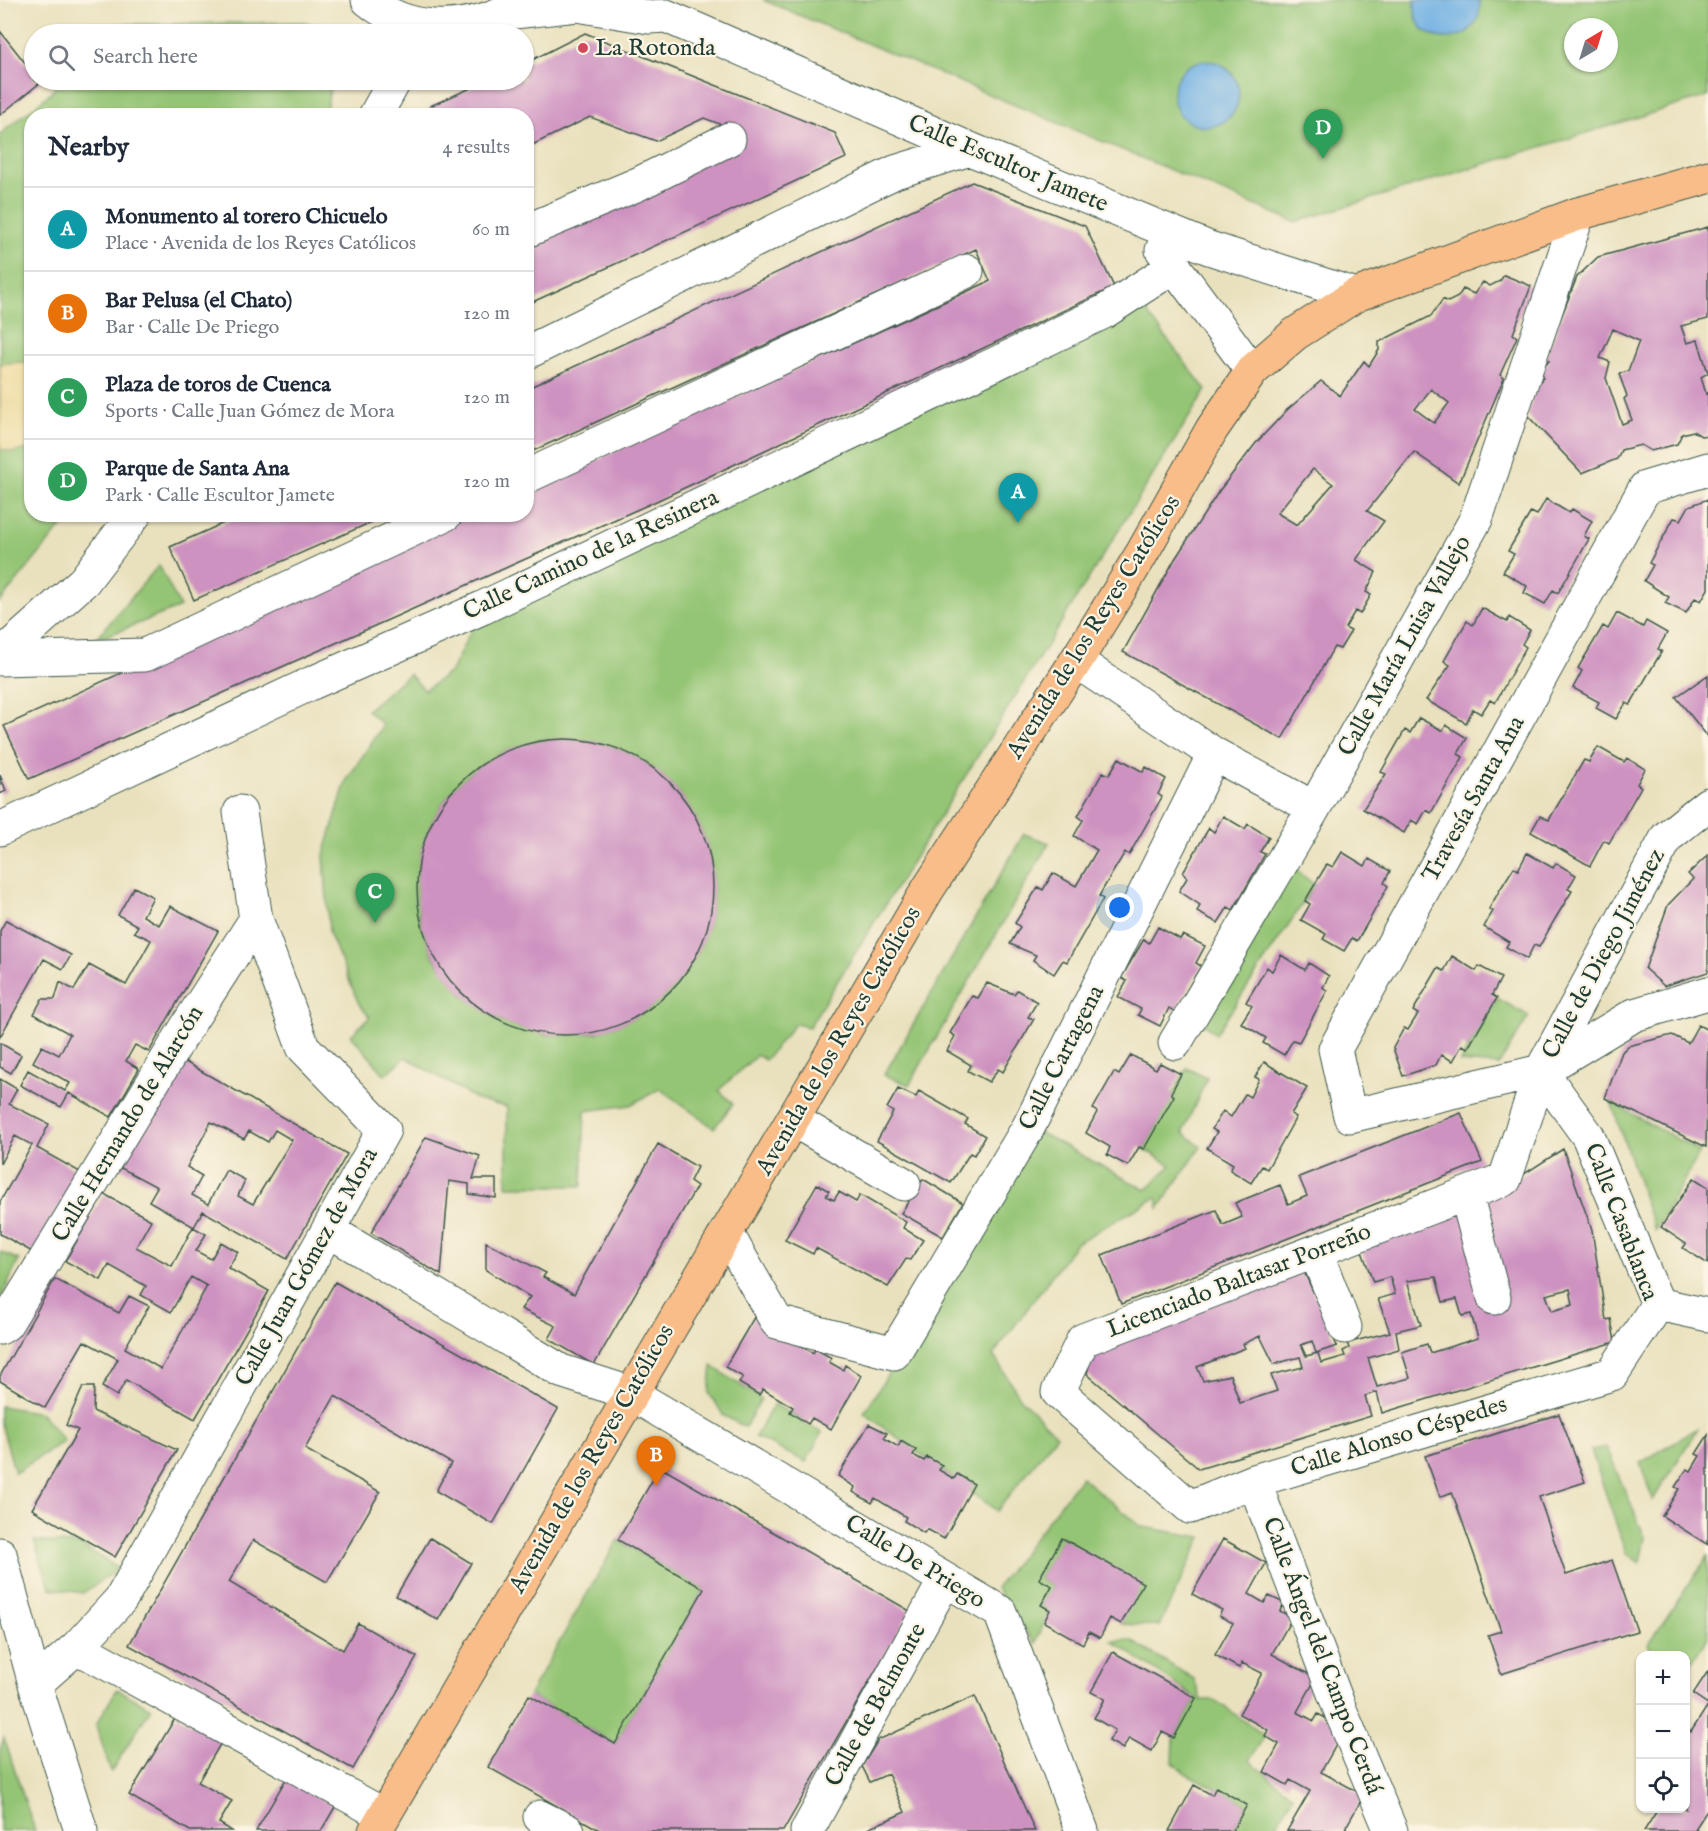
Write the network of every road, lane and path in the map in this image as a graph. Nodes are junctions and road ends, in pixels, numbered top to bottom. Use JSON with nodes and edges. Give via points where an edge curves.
{"nodes":[{"id":1,"x":515,"y":6,"type":"edge"},
{"id":2,"x":660,"y":8,"type":"edge"},
{"id":3,"x":372,"y":13,"type":"edge"},
{"id":4,"x":418,"y":24,"type":"edge"},
{"id":5,"x":471,"y":24,"type":"edge"},
{"id":6,"x":729,"y":139,"type":"dead end"},
{"id":7,"x":970,"y":149,"type":"junction"},
{"id":8,"x":1708,"y":177,"type":"edge"},
{"id":9,"x":1578,"y":214,"type":"junction"},
{"id":10,"x":1137,"y":218,"type":"junction"},
{"id":11,"x":534,"y":228,"type":"edge"},
{"id":12,"x":1175,"y":266,"type":"junction"},
{"id":13,"x":967,"y":271,"type":"dead end"},
{"id":14,"x":1356,"y":295,"type":"junction"},
{"id":15,"x":534,"y":349,"type":"edge"},
{"id":16,"x":1252,"y":371,"type":"junction"},
{"id":17,"x":1708,"y":469,"type":"edge"},
{"id":18,"x":534,"y":473,"type":"edge"},
{"id":19,"x":129,"y":522,"type":"edge"},
{"id":20,"x":429,"y":522,"type":"edge"},
{"id":21,"x":0,"y":658,"type":"edge"},
{"id":22,"x":1076,"y":661,"type":"junction"},
{"id":23,"x":1214,"y":754,"type":"junction"},
{"id":24,"x":1708,"y":804,"type":"edge"},
{"id":25,"x":1314,"y":808,"type":"junction"},
{"id":26,"x":240,"y":812,"type":"dead end"},
{"id":27,"x":0,"y":829,"type":"edge"},
{"id":28,"x":256,"y":919,"type":"junction"},
{"id":29,"x":1708,"y":993,"type":"edge"},
{"id":30,"x":1175,"y":1043,"type":"dead end"},
{"id":31,"x":1541,"y":1071,"type":"junction"},
{"id":32,"x":1350,"y":1116,"type":"joint"},
{"id":33,"x":793,"y":1120,"type":"junction"},
{"id":34,"x":904,"y":1184,"type":"dead end"},
{"id":35,"x":1466,"y":1194,"type":"junction"},
{"id":36,"x":328,"y":1230,"type":"junction"},
{"id":37,"x":726,"y":1232,"type":"junction"},
{"id":38,"x":1316,"y":1252,"type":"junction"},
{"id":39,"x":1494,"y":1298,"type":"dead end"},
{"id":40,"x":1658,"y":1304,"type":"junction"},
{"id":41,"x":1708,"y":1315,"type":"edge"},
{"id":42,"x":1345,"y":1327,"type":"dead end"},
{"id":43,"x":0,"y":1328,"type":"edge"},
{"id":44,"x":1612,"y":1374,"type":"joint"},
{"id":45,"x":630,"y":1393,"type":"junction"},
{"id":46,"x":1254,"y":1481,"type":"junction"},
{"id":47,"x":1190,"y":1507,"type":"joint"},
{"id":48,"x":0,"y":1554,"type":"edge"},
{"id":49,"x":945,"y":1580,"type":"junction"},
{"id":50,"x":11,"y":1634,"type":"edge"},
{"id":51,"x":77,"y":1647,"type":"junction"},
{"id":52,"x":35,"y":1684,"type":"junction"},
{"id":53,"x":380,"y":1823,"type":"edge"},
{"id":54,"x":81,"y":1831,"type":"edge"},
{"id":55,"x":807,"y":1831,"type":"edge"},
{"id":56,"x":1082,"y":1831,"type":"edge"},
{"id":57,"x":1391,"y":1831,"type":"edge"}],
"edges":[{"from":1,"to":2,"type":"street","name":"Calle Escultor Jamete","via":[[577,5],[649,17]]},
{"from":1,"to":5,"type":"street","name":"Calle Escultor Jamete"},
{"from":2,"to":7,"type":"street","name":"Calle Escultor Jamete"},
{"from":3,"to":4,"type":"street","name":"Calle Escultor Jamete"},
{"from":6,"to":11,"type":"street","via":[[638,184]]},
{"from":7,"to":10,"type":"street","name":"Calle Escultor Jamete"},
{"from":7,"to":15,"type":"street","via":[[895,172]]},
{"from":8,"to":9,"type":"main road","name":"Avenida de los Reyes Católicos"},
{"from":9,"to":14,"type":"main road","name":"Avenida de los Reyes Católicos"},
{"from":9,"to":25,"type":"street","name":"Calle María Luisa Vallejo","via":[[1476,519]]},
{"from":10,"to":12,"type":"street"},
{"from":10,"to":14,"type":"street","name":"Calle Escultor Jamete","via":[[1209,248]]},
{"from":12,"to":16,"type":"street"},
{"from":12,"to":27,"type":"street","name":"Calle Camino de la Resinera","via":[[1094,317],[482,608]]},
{"from":13,"to":18,"type":"street"},
{"from":14,"to":16,"type":"main road","name":"Avenida de los Reyes Católicos","via":[[1295,334]]},
{"from":16,"to":22,"type":"main road","name":"Avenida de los Reyes Católicos","via":[[1212,429]]},
{"from":17,"to":32,"type":"street","name":"Travesía Santa Ana","via":[[1645,488],[1335,1049]]},
{"from":19,"to":21,"type":"street","via":[[84,581]]},
{"from":20,"to":21,"type":"street","via":[[145,655]]},
{"from":22,"to":23,"type":"street"},
{"from":22,"to":33,"type":"main road","name":"Avenida de los Reyes Católicos","via":[[928,889]]},
{"from":23,"to":25,"type":"street"},
{"from":23,"to":37,"type":"street","name":"Calle Cartagena","via":[[1028,1128],[894,1353],[777,1322]]},
{"from":24,"to":31,"type":"street","name":"Calle de Diego Jiménez","via":[[1667,837]]},
{"from":25,"to":30,"type":"street","name":"Calle María Luisa Vallejo"},
{"from":26,"to":28,"type":"street","name":"Calle Juan Gómez de Mora"},
{"from":28,"to":36,"type":"street","name":"Calle Juan Gómez de Mora","via":[[303,1047],[384,1130]]},
{"from":28,"to":43,"type":"street","name":"Calle Hernando de Alarcón"},
{"from":29,"to":31,"type":"street","via":[[1634,1015]]},
{"from":31,"to":32,"type":"street","name":"Calle de Diego Jiménez"},
{"from":31,"to":35,"type":"street","name":"Licenciado Baltasar Porreño","via":[[1505,1179]]},
{"from":31,"to":40,"type":"street","name":"Calle Casablanca","via":[[1588,1136]]},
{"from":33,"to":34,"type":"street"},
{"from":33,"to":37,"type":"main road","name":"Avenida de los Reyes Católicos"},
{"from":35,"to":38,"type":"street","name":"Licenciado Baltasar Porreño"},
{"from":35,"to":39,"type":"street"},
{"from":36,"to":45,"type":"street","name":"Calle De Priego","via":[[561,1371]]},
{"from":36,"to":51,"type":"street","name":"Calle Juan Gómez de Mora","via":[[121,1599]]},
{"from":37,"to":45,"type":"main road","name":"Avenida de los Reyes Católicos"},
{"from":38,"to":42,"type":"street"},
{"from":38,"to":47,"type":"street","name":"Licenciado Baltasar Porreño","via":[[1083,1340],[1058,1392]]},
{"from":40,"to":41,"type":"street"},
{"from":40,"to":44,"type":"street","name":"Calle Casablanca"},
{"from":44,"to":46,"type":"street","name":"Calle Alonso Céspedes"},
{"from":45,"to":49,"type":"street","name":"Calle De Priego"},
{"from":45,"to":53,"type":"main road","name":"Avenida de los Reyes Católicos"},
{"from":46,"to":47,"type":"street","name":"Calle Alonso Céspedes"},
{"from":46,"to":57,"type":"street","name":"Calle Ángel del Campo Cerdá","via":[[1341,1712]]},
{"from":48,"to":50,"type":"street"},
{"from":49,"to":55,"type":"street","name":"Calle de Belmonte"},
{"from":49,"to":56,"type":"street","name":"Calle De Priego","via":[[999,1612]]},
{"from":50,"to":52,"type":"street"},
{"from":51,"to":52,"type":"street","name":"Calle Juan Gómez de Mora"},
{"from":51,"to":53,"type":"street"},
{"from":52,"to":54,"type":"street"}]}
